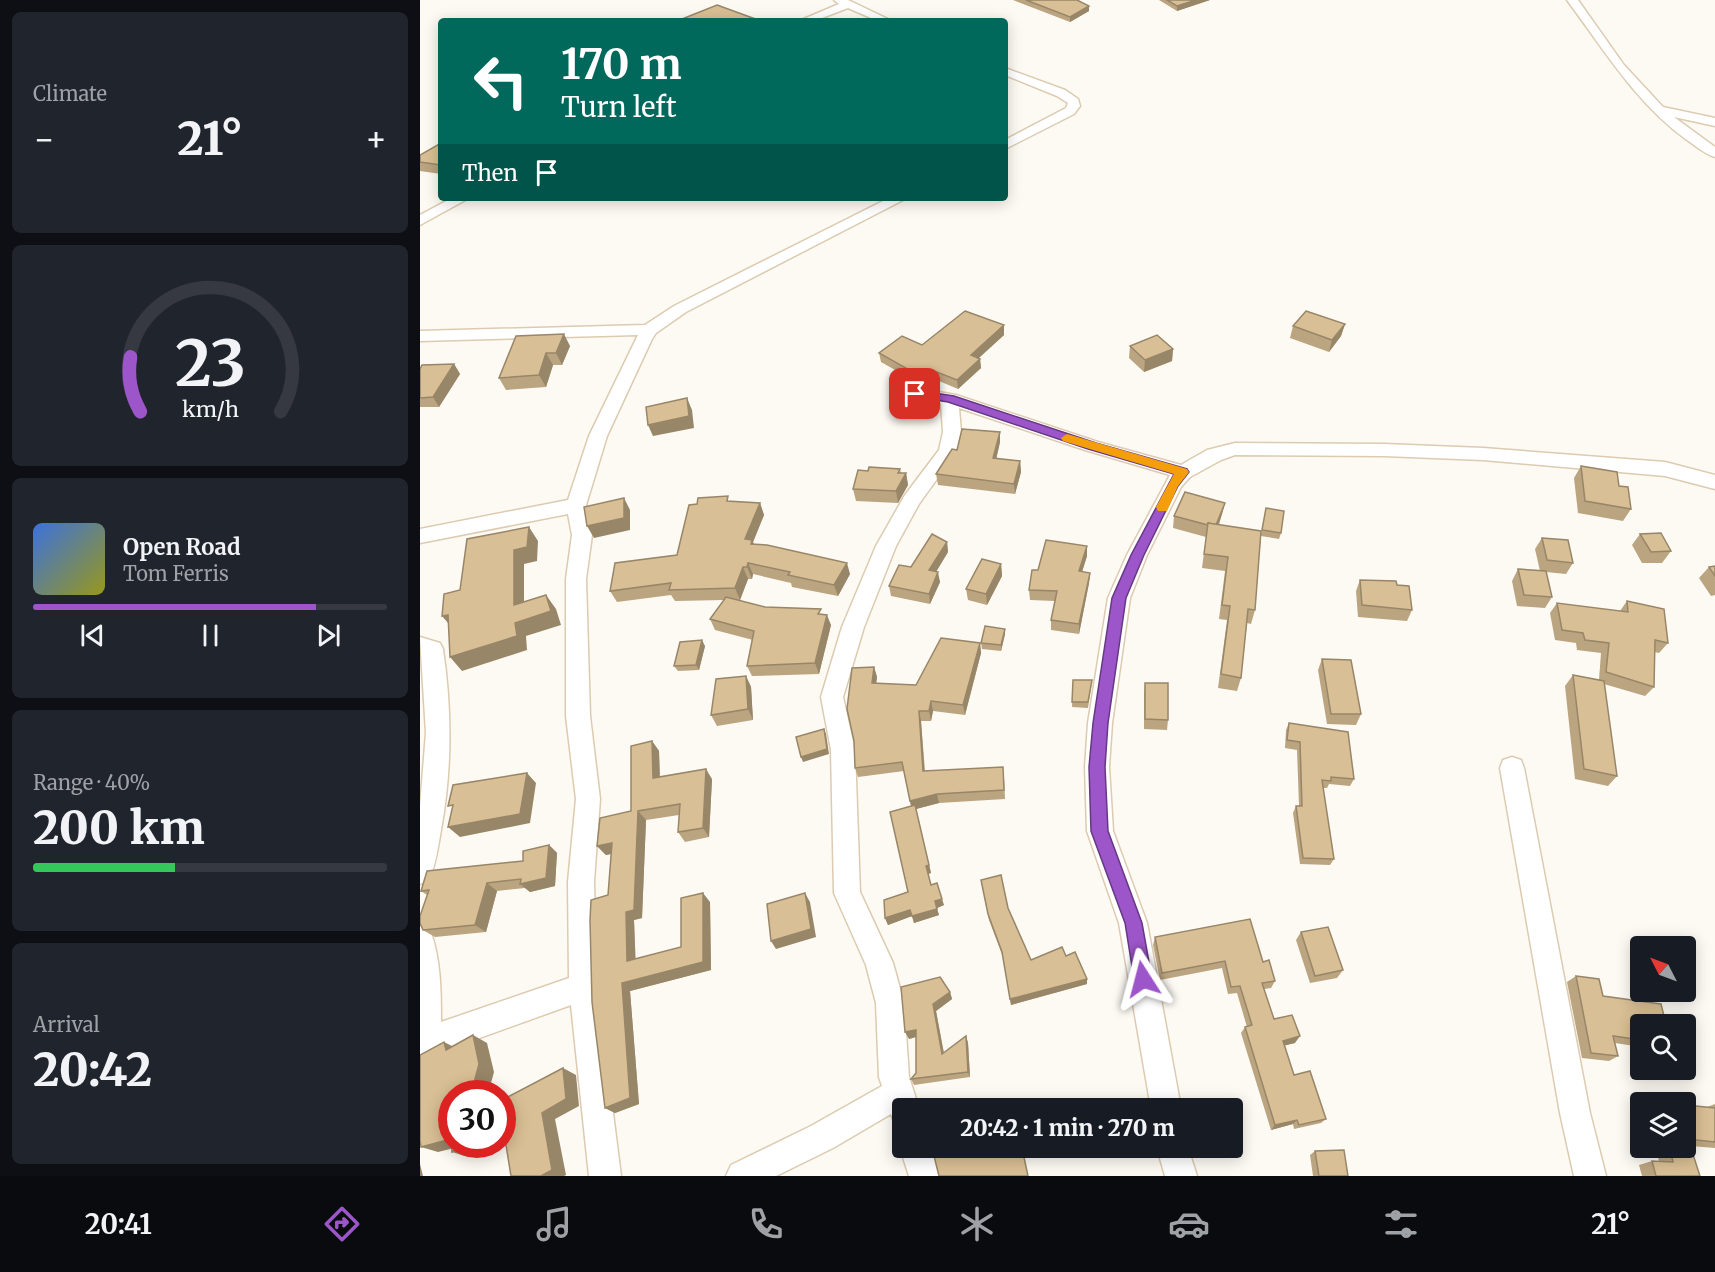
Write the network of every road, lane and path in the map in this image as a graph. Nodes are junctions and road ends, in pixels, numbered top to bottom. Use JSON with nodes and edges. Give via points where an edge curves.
{"nodes":[{"id":1,"x":1572,"y":0,"type":"edge"},
{"id":2,"x":844,"y":2,"type":"edge"},
{"id":3,"x":810,"y":18,"type":"edge"},
{"id":4,"x":880,"y":18,"type":"edge"},
{"id":5,"x":1008,"y":72,"type":"edge"},
{"id":6,"x":1661,"y":111,"type":"junction"},
{"id":7,"x":1715,"y":122,"type":"edge"},
{"id":8,"x":1008,"y":143,"type":"edge"},
{"id":9,"x":1715,"y":153,"type":"edge"},
{"id":10,"x":457,"y":201,"type":"edge"},
{"id":11,"x":894,"y":201,"type":"edge"},
{"id":12,"x":420,"y":221,"type":"edge"},
{"id":13,"x":649,"y":330,"type":"junction"},
{"id":14,"x":420,"y":336,"type":"edge"},
{"id":15,"x":915,"y":394,"type":"dead end"},
{"id":16,"x":950,"y":399,"type":"junction"},
{"id":17,"x":1183,"y":472,"type":"junction"},
{"id":18,"x":1715,"y":482,"type":"edge"},
{"id":19,"x":576,"y":505,"type":"junction"},
{"id":20,"x":420,"y":536,"type":"edge"},
{"id":21,"x":420,"y":646,"type":"edge"},
{"id":22,"x":1512,"y":768,"type":"dead end"},
{"id":23,"x":420,"y":871,"type":"edge"},
{"id":24,"x":420,"y":940,"type":"edge"},
{"id":25,"x":583,"y":987,"type":"junction"},
{"id":26,"x":901,"y":1098,"type":"edge"},
{"id":27,"x":1164,"y":1098,"type":"edge"},
{"id":28,"x":892,"y":1106,"type":"edge"},
{"id":29,"x":919,"y":1158,"type":"edge"},
{"id":30,"x":1176,"y":1158,"type":"edge"},
{"id":31,"x":605,"y":1176,"type":"edge"},
{"id":32,"x":742,"y":1176,"type":"edge"},
{"id":33,"x":925,"y":1176,"type":"edge"},
{"id":34,"x":1181,"y":1176,"type":"edge"},
{"id":35,"x":1590,"y":1176,"type":"edge"}],
"edges":[{"from":1,"to":6,"type":"street","via":[[1632,82]]},
{"from":2,"to":3,"type":"street"},
{"from":2,"to":4,"type":"street"},
{"from":5,"to":8,"type":"street","via":[[1061,93],[1074,106]]},
{"from":6,"to":7,"type":"street"},
{"from":6,"to":9,"type":"street"},
{"from":10,"to":12,"type":"street"},
{"from":11,"to":13,"type":"street","via":[[680,309]]},
{"from":13,"to":14,"type":"street"},
{"from":13,"to":19,"type":"street","via":[[598,436]]},
{"from":15,"to":16,"type":"street"},
{"from":16,"to":17,"type":"street"},
{"from":16,"to":26,"type":"street","via":[[952,432],[948,451],[912,500],[886,546],[853,627],[832,697],[843,750],[847,893],[879,963],[890,1003],[894,1077]]},
{"from":17,"to":18,"type":"street","via":[[1214,455],[1235,449],[1384,450],[1665,469]]},
{"from":17,"to":27,"type":"street","via":[[1173,484],[1119,598],[1097,767],[1100,831],[1133,923]]},
{"from":19,"to":20,"type":"street"},
{"from":19,"to":25,"type":"street","via":[[582,535],[576,579],[578,716],[588,799],[581,882]]},
{"from":21,"to":23,"type":"street","via":[[432,649],[440,754],[432,822]]},
{"from":22,"to":35,"type":"street"},
{"from":24,"to":25,"type":"street","via":[[427,991],[427,1042]]},
{"from":25,"to":31,"type":"street"},
{"from":28,"to":32,"type":"street"},
{"from":29,"to":33,"type":"street"},
{"from":30,"to":34,"type":"street"}]}
